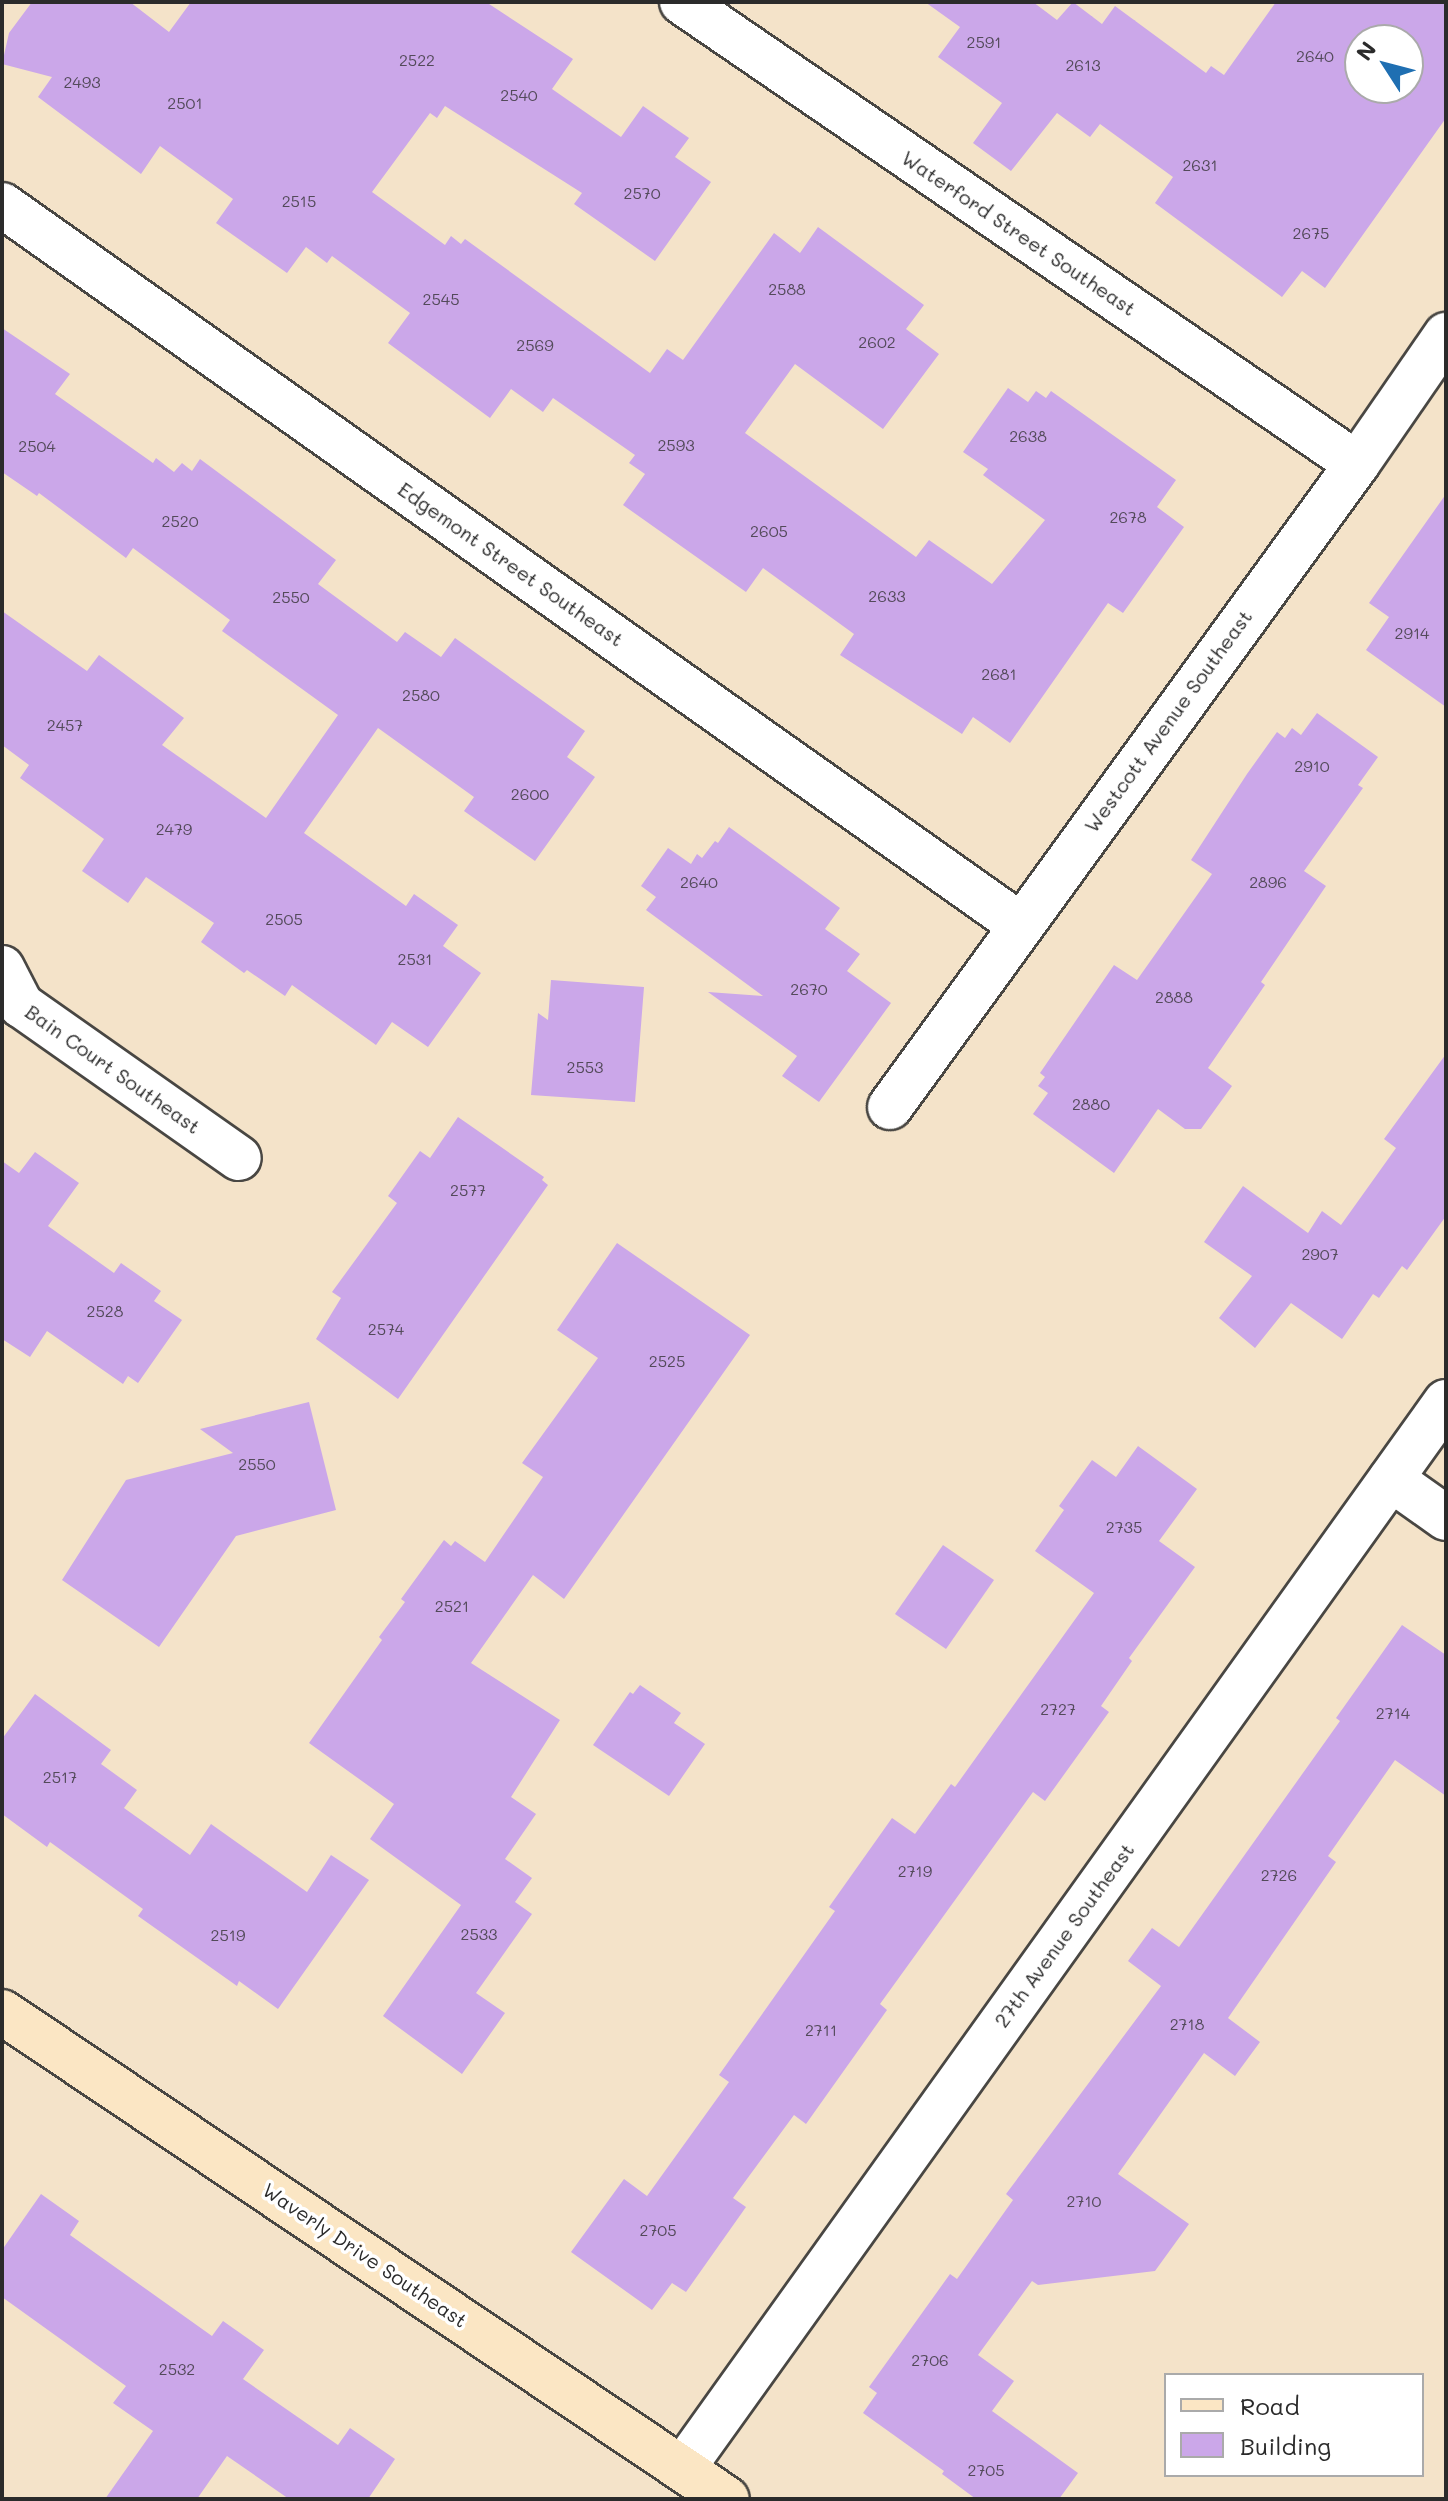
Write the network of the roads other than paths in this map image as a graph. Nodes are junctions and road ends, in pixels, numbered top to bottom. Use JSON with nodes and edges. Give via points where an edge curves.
{"nodes":[{"id":1,"x":682,"y":2,"type":"edge"},
{"id":2,"x":2,"y":205,"type":"edge"},
{"id":3,"x":1446,"y":335,"type":"edge"},
{"id":4,"x":1357,"y":464,"type":"junction"},
{"id":5,"x":1019,"y":924,"type":"junction"},
{"id":6,"x":2,"y":968,"type":"edge"},
{"id":7,"x":890,"y":1107,"type":"dead end"},
{"id":8,"x":239,"y":1158,"type":"dead end"},
{"id":9,"x":1446,"y":1402,"type":"edge"},
{"id":10,"x":1391,"y":1479,"type":"junction"},
{"id":11,"x":1446,"y":1518,"type":"edge"},
{"id":12,"x":2,"y":2012,"type":"edge"},
{"id":13,"x":683,"y":2468,"type":"junction"},
{"id":14,"x":727,"y":2499,"type":"edge"}],
"edges":[{"from":1,"to":4,"type":"street","name":"Waterford Street Southeast"},
{"from":2,"to":5,"type":"street","name":"Edgemont Street Southeast"},
{"from":3,"to":4,"type":"street","name":"Westcott Avenue Southeast"},
{"from":4,"to":5,"type":"street","name":"Westcott Avenue Southeast"},
{"from":5,"to":7,"type":"street","name":"Westcott Avenue Southeast"},
{"from":6,"to":8,"type":"street","name":"Bain Court Southeast","via":[[21,1005]]},
{"from":9,"to":10,"type":"street","name":"27th Avenue Southeast"},
{"from":10,"to":11,"type":"street"},
{"from":10,"to":13,"type":"street","name":"27th Avenue Southeast"},
{"from":12,"to":13,"type":"main road","name":"Waverly Drive Southeast"},
{"from":13,"to":14,"type":"main road","name":"Waverly Drive Southeast"}]}
